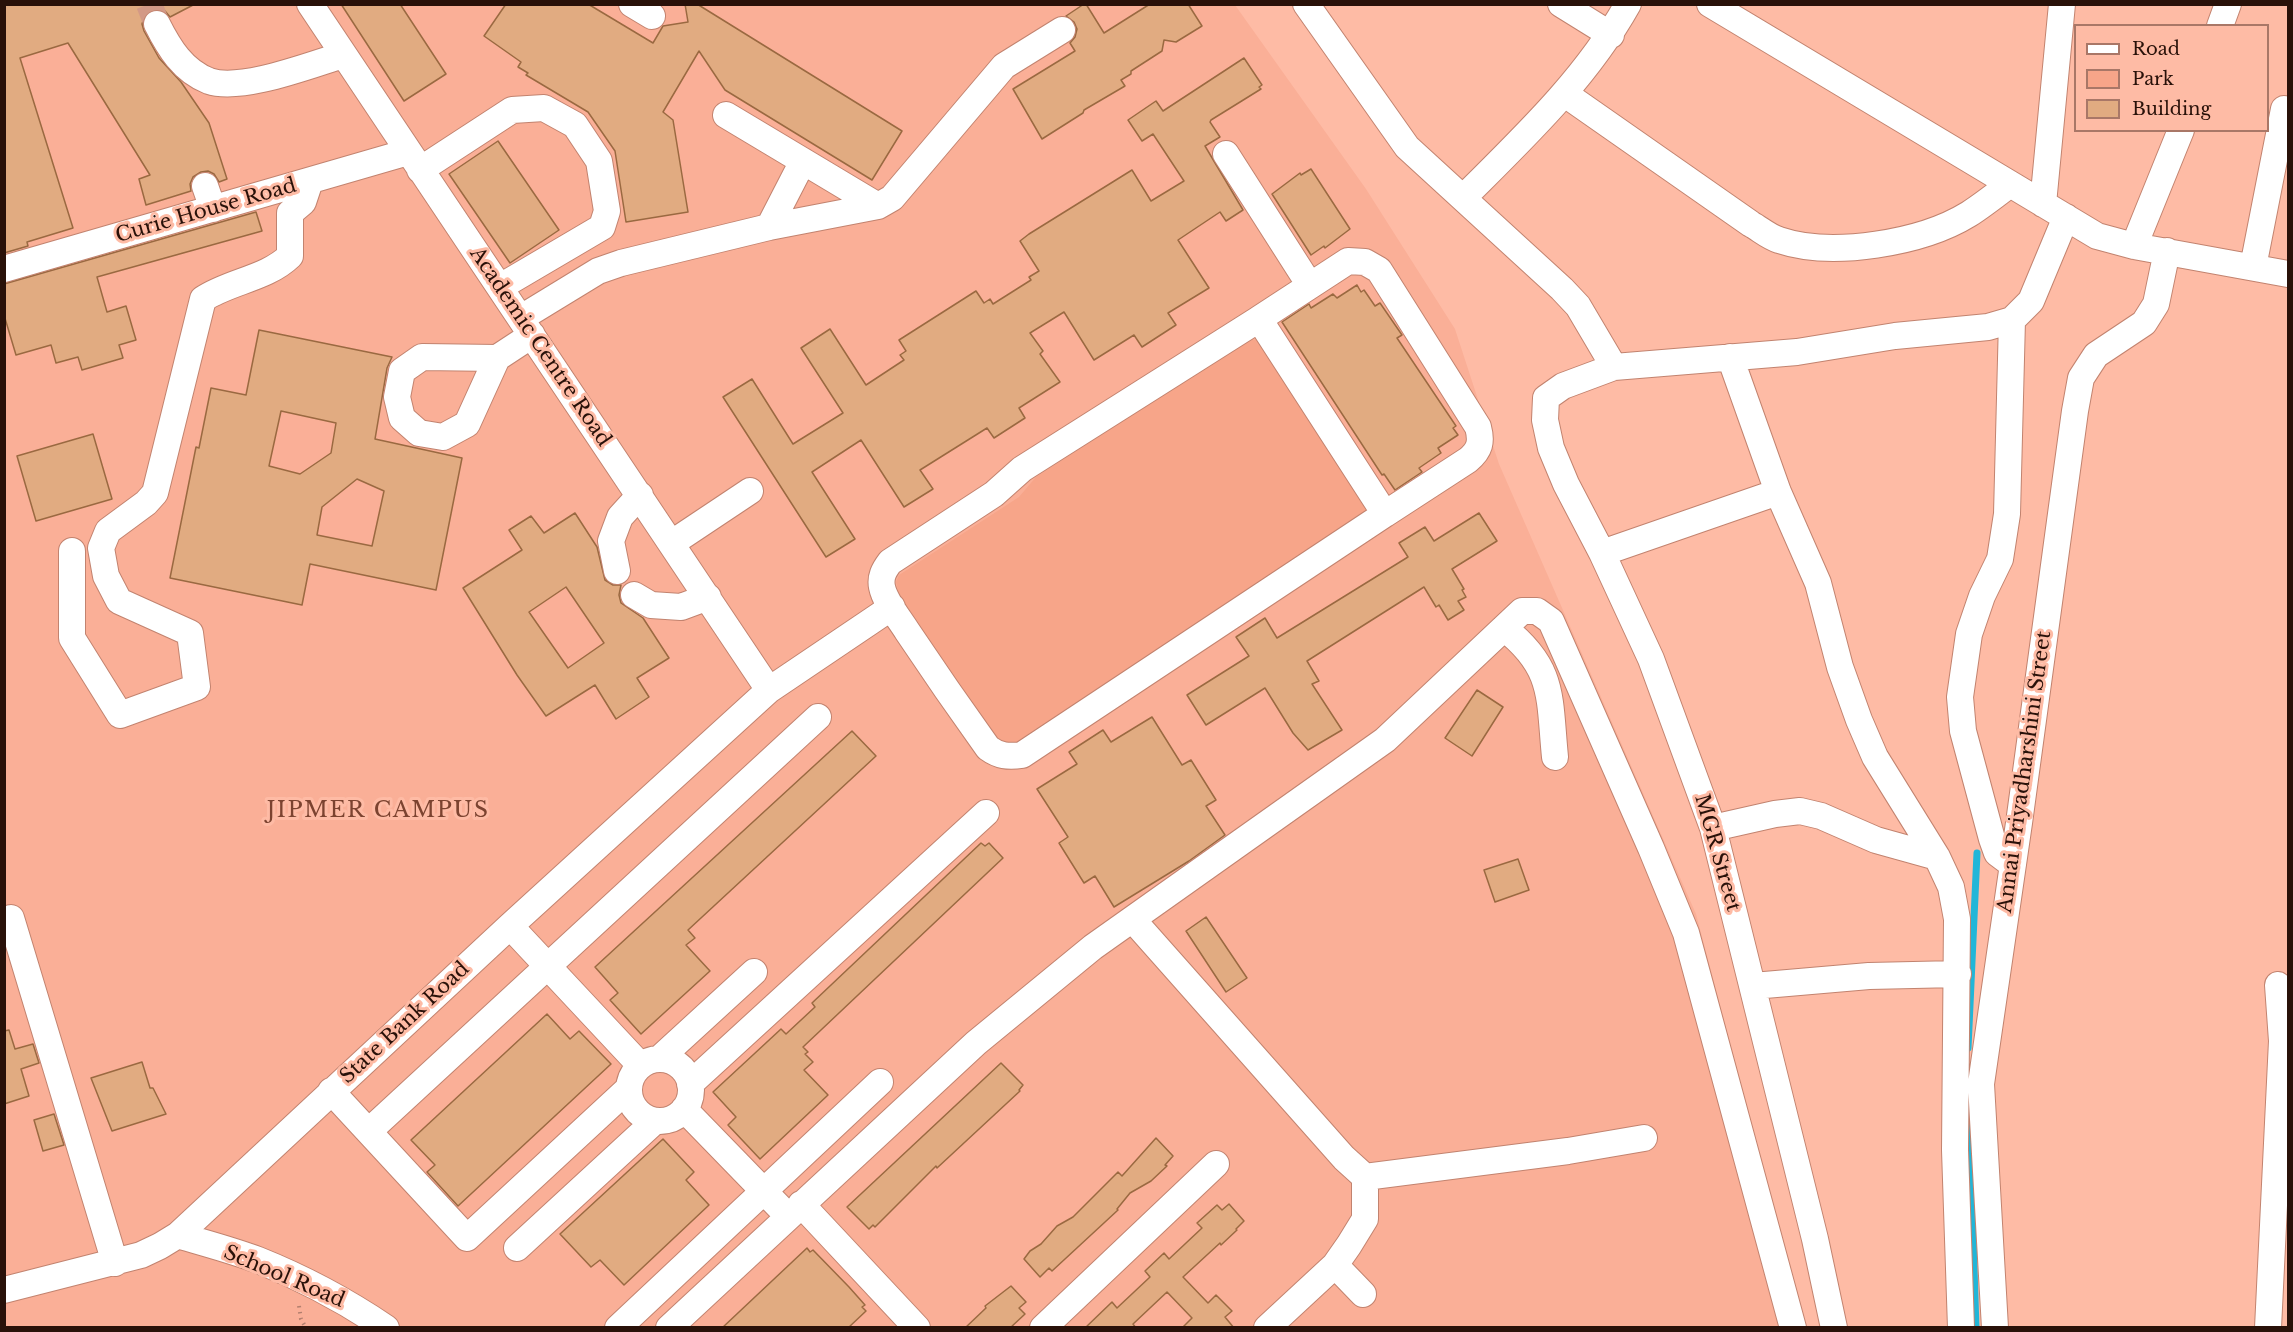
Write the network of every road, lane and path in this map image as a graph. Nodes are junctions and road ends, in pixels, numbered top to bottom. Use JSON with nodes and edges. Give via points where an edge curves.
{"nodes":[{"id":1,"x":310,"y":4,"type":"edge"},
{"id":2,"x":1306,"y":4,"type":"edge"},
{"id":3,"x":1561,"y":4,"type":"edge"},
{"id":4,"x":1628,"y":4,"type":"edge"},
{"id":5,"x":1710,"y":4,"type":"edge"},
{"id":6,"x":2062,"y":4,"type":"edge"},
{"id":7,"x":2228,"y":4,"type":"edge"},
{"id":8,"x":157,"y":24,"type":"tunnel mouth"},
{"id":9,"x":2221,"y":24,"type":"edge"},
{"id":10,"x":1062,"y":30,"type":"dead end"},
{"id":11,"x":1611,"y":35,"type":"junction"},
{"id":12,"x":2067,"y":37,"type":"edge"},
{"id":13,"x":343,"y":55,"type":"junction"},
{"id":14,"x":1565,"y":94,"type":"junction"},
{"id":15,"x":2280,"y":108,"type":"edge"},
{"id":16,"x":726,"y":115,"type":"dead end"},
{"id":17,"x":2180,"y":132,"type":"edge"},
{"id":18,"x":1226,"y":154,"type":"dead end"},
{"id":19,"x":414,"y":161,"type":"junction"},
{"id":20,"x":803,"y":161,"type":"junction"},
{"id":21,"x":310,"y":181,"type":"junction"},
{"id":22,"x":2010,"y":184,"type":"junction"},
{"id":23,"x":1463,"y":198,"type":"junction"},
{"id":24,"x":2043,"y":204,"type":"junction"},
{"id":25,"x":878,"y":206,"type":"junction"},
{"id":26,"x":2066,"y":217,"type":"junction"},
{"id":27,"x":769,"y":227,"type":"junction"},
{"id":28,"x":2134,"y":246,"type":"junction"},
{"id":29,"x":2167,"y":251,"type":"junction"},
{"id":30,"x":2253,"y":267,"type":"junction"},
{"id":31,"x":4,"y":269,"type":"edge"},
{"id":32,"x":2289,"y":274,"type":"edge"},
{"id":33,"x":1309,"y":284,"type":"junction"},
{"id":34,"x":500,"y":287,"type":"junction"},
{"id":35,"x":1259,"y":319,"type":"junction"},
{"id":36,"x":2012,"y":320,"type":"junction"},
{"id":37,"x":527,"y":326,"type":"junction"},
{"id":38,"x":1730,"y":357,"type":"junction"},
{"id":39,"x":496,"y":358,"type":"dead end"},
{"id":40,"x":1614,"y":367,"type":"junction"},
{"id":41,"x":750,"y":490,"type":"dead end"},
{"id":42,"x":1778,"y":492,"type":"junction"},
{"id":43,"x":640,"y":495,"type":"junction"},
{"id":44,"x":1385,"y":514,"type":"junction"},
{"id":45,"x":672,"y":543,"type":"junction"},
{"id":46,"x":72,"y":551,"type":"dead end"},
{"id":47,"x":1602,"y":553,"type":"junction"},
{"id":48,"x":617,"y":571,"type":"dead end"},
{"id":49,"x":634,"y":595,"type":"dead end"},
{"id":50,"x":708,"y":597,"type":"junction"},
{"id":51,"x":892,"y":607,"type":"junction"},
{"id":52,"x":1503,"y":628,"type":"junction"},
{"id":53,"x":769,"y":690,"type":"junction"},
{"id":54,"x":818,"y":717,"type":"dead end"},
{"id":55,"x":1555,"y":757,"type":"dead end"},
{"id":56,"x":986,"y":813,"type":"dead end"},
{"id":57,"x":1713,"y":828,"type":"junction"},
{"id":58,"x":1937,"y":857,"type":"junction"},
{"id":59,"x":2013,"y":865,"type":"junction"},
{"id":60,"x":11,"y":918,"type":"dead end"},
{"id":61,"x":1133,"y":920,"type":"junction"},
{"id":62,"x":510,"y":926,"type":"junction"},
{"id":63,"x":548,"y":966,"type":"junction"},
{"id":64,"x":754,"y":972,"type":"dead end"},
{"id":65,"x":1958,"y":974,"type":"junction"},
{"id":66,"x":2278,"y":985,"type":"dead end"},
{"id":67,"x":1753,"y":986,"type":"junction"},
{"id":68,"x":649,"y":1062,"type":"junction"},
{"id":69,"x":880,"y":1082,"type":"dead end"},
{"id":70,"x":690,"y":1084,"type":"junction"},
{"id":71,"x":628,"y":1089,"type":"junction"},
{"id":72,"x":331,"y":1091,"type":"junction"},
{"id":73,"x":684,"y":1109,"type":"junction"},
{"id":74,"x":656,"y":1121,"type":"junction"},
{"id":75,"x":369,"y":1131,"type":"junction"},
{"id":76,"x":1644,"y":1138,"type":"dead end"},
{"id":77,"x":1216,"y":1164,"type":"dead end"},
{"id":78,"x":1365,"y":1178,"type":"junction"},
{"id":79,"x":762,"y":1191,"type":"junction"},
{"id":80,"x":794,"y":1210,"type":"junction"},
{"id":81,"x":178,"y":1235,"type":"junction"},
{"id":82,"x":517,"y":1248,"type":"dead end"},
{"id":83,"x":115,"y":1263,"type":"junction"},
{"id":84,"x":1335,"y":1265,"type":"junction"},
{"id":85,"x":4,"y":1290,"type":"edge"},
{"id":86,"x":1363,"y":1294,"type":"dead end"},
{"id":87,"x":911,"y":1325,"type":"edge"},
{"id":88,"x":386,"y":1328,"type":"edge"},
{"id":89,"x":618,"y":1328,"type":"edge"},
{"id":90,"x":669,"y":1328,"type":"edge"},
{"id":91,"x":1042,"y":1328,"type":"edge"},
{"id":92,"x":1267,"y":1328,"type":"edge"},
{"id":93,"x":1793,"y":1328,"type":"edge"},
{"id":94,"x":1834,"y":1328,"type":"edge"},
{"id":95,"x":1961,"y":1328,"type":"edge"},
{"id":96,"x":1995,"y":1328,"type":"edge"},
{"id":97,"x":2268,"y":1328,"type":"edge"}],
"edges":[{"from":1,"to":13,"type":"street","name":"Academic Centre Road"},
{"from":2,"to":23,"type":"street","via":[[1407,147]]},
{"from":3,"to":11,"type":"street"},
{"from":4,"to":11,"type":"street"},
{"from":5,"to":22,"type":"street"},
{"from":6,"to":12,"type":"street"},
{"from":7,"to":9,"type":"street"},
{"from":8,"to":13,"type":"street","via":[[180,62],[215,82],[267,78]]},
{"from":10,"to":25,"type":"street","via":[[1005,66],[892,198]]},
{"from":11,"to":14,"type":"street"},
{"from":12,"to":24,"type":"street"},
{"from":13,"to":19,"type":"street","name":"Academic Centre Road"},
{"from":14,"to":22,"type":"street","via":[[1777,240],[1845,249],[1916,237],[1968,215]]},
{"from":14,"to":23,"type":"street"},
{"from":15,"to":30,"type":"street"},
{"from":16,"to":20,"type":"street"},
{"from":17,"to":28,"type":"street"},
{"from":18,"to":33,"type":"street"},
{"from":19,"to":21,"type":"street","name":"Curie House Road"},
{"from":19,"to":34,"type":"street","name":"Academic Centre Road"},
{"from":19,"to":34,"type":"street","name":"Curie House Road","via":[[512,110],[543,108],[575,125],[599,161],[608,211],[602,227]]},
{"from":20,"to":25,"type":"street"},
{"from":20,"to":27,"type":"street"},
{"from":21,"to":31,"type":"street","name":"Curie House Road","via":[[209,198]]},
{"from":21,"to":46,"type":"street","via":[[303,202],[290,213],[290,256],[278,268],[203,299],[155,493],[108,531],[100,548],[106,576],[119,601],[190,633],[197,687],[120,714],[72,638]]},
{"from":22,"to":24,"type":"street"},
{"from":23,"to":40,"type":"street","via":[[1562,288],[1578,306]]},
{"from":24,"to":26,"type":"street"},
{"from":25,"to":27,"type":"street"},
{"from":26,"to":28,"type":"street","via":[[2097,236]]},
{"from":26,"to":36,"type":"street","via":[[2031,301]]},
{"from":27,"to":37,"type":"street","via":[[598,272]]},
{"from":28,"to":29,"type":"street"},
{"from":29,"to":30,"type":"street"},
{"from":29,"to":59,"type":"street","name":"Annai Priyadharshini Street","via":[[2156,304],[2144,323],[2096,355],[2081,378]]},
{"from":30,"to":32,"type":"street"},
{"from":33,"to":35,"type":"street"},
{"from":33,"to":44,"type":"street","via":[[1348,261],[1365,262],[1379,270],[1478,427],[1480,446],[1476,453]]},
{"from":34,"to":37,"type":"street","name":"Academic Centre Road"},
{"from":35,"to":44,"type":"street"},
{"from":35,"to":51,"type":"street","via":[[1022,469],[994,494],[890,562],[881,580]]},
{"from":36,"to":38,"type":"street","via":[[1988,327]]},
{"from":36,"to":59,"type":"street","via":[[2007,514],[2000,559],[1969,634],[1960,697],[1963,731],[1992,839],[1997,853]]},
{"from":37,"to":39,"type":"street"},
{"from":37,"to":43,"type":"street","name":"Academic Centre Road"},
{"from":38,"to":40,"type":"street"},
{"from":38,"to":42,"type":"street"},
{"from":40,"to":47,"type":"street","name":"MGR Street","via":[[1563,386],[1546,398],[1545,420],[1551,448]]},
{"from":41,"to":45,"type":"street"},
{"from":42,"to":47,"type":"street"},
{"from":42,"to":58,"type":"street","via":[[1818,583],[1858,720],[1875,757]]},
{"from":43,"to":45,"type":"street","name":"Academic Centre Road"},
{"from":43,"to":48,"type":"street","via":[[621,517],[611,541]]},
{"from":44,"to":51,"type":"street","via":[[1022,756],[1003,756],[988,748]]},
{"from":45,"to":50,"type":"street","name":"Academic Centre Road"},
{"from":47,"to":57,"type":"street","name":"MGR Street","via":[[1651,659]]},
{"from":49,"to":50,"type":"street","via":[[651,605],[681,607]]},
{"from":50,"to":53,"type":"street","name":"Academic Centre Road"},
{"from":51,"to":53,"type":"street","name":"State Bank Road"},
{"from":52,"to":55,"type":"street","via":[[1522,642],[1541,669],[1548,688]]},
{"from":52,"to":61,"type":"street","via":[[1385,740]]},
{"from":52,"to":93,"type":"street","via":[[1522,611],[1537,611],[1551,621],[1660,869],[1686,933]]},
{"from":53,"to":62,"type":"street","name":"State Bank Road"},
{"from":54,"to":63,"type":"street"},
{"from":56,"to":70,"type":"street"},
{"from":57,"to":58,"type":"street","via":[[1800,811],[1876,840]]},
{"from":57,"to":67,"type":"street","name":"MGR Street"},
{"from":58,"to":65,"type":"street","via":[[1951,887],[1957,919]]},
{"from":59,"to":96,"type":"street","name":"Annai Priyadharshini Street","via":[[1981,1084]]},
{"from":60,"to":83,"type":"street"},
{"from":61,"to":78,"type":"street"},
{"from":61,"to":80,"type":"street","via":[[976,1043]]},
{"from":62,"to":63,"type":"street"},
{"from":62,"to":72,"type":"street","name":"State Bank Road"},
{"from":63,"to":68,"type":"street"},
{"from":63,"to":75,"type":"street"},
{"from":64,"to":68,"type":"street"},
{"from":65,"to":67,"type":"street","via":[[1869,976]]},
{"from":65,"to":95,"type":"street","via":[[1955,1150]]},
{"from":66,"to":97,"type":"street","via":[[2282,1041]]},
{"from":67,"to":94,"type":"street","name":"MGR Street"},
{"from":68,"to":70,"type":"street","via":[[676,1063]]},
{"from":68,"to":71,"type":"street","via":[[632,1076]]},
{"from":69,"to":79,"type":"street"},
{"from":70,"to":73,"type":"street","via":[[691,1093]]},
{"from":71,"to":74,"type":"street","via":[[633,1106]]},
{"from":71,"to":75,"type":"street","via":[[467,1238]]},
{"from":72,"to":75,"type":"street"},
{"from":72,"to":81,"type":"street","name":"State Bank Road"},
{"from":73,"to":74,"type":"street","via":[[671,1119]]},
{"from":73,"to":79,"type":"street"},
{"from":74,"to":82,"type":"street"},
{"from":76,"to":78,"type":"street"},
{"from":77,"to":91,"type":"street"},
{"from":78,"to":84,"type":"street","via":[[1365,1219]]},
{"from":79,"to":80,"type":"street"},
{"from":79,"to":89,"type":"street"},
{"from":80,"to":87,"type":"street"},
{"from":80,"to":90,"type":"street"},
{"from":81,"to":83,"type":"street","name":"State Bank Road","via":[[141,1255]]},
{"from":81,"to":88,"type":"street","name":"School Road","via":[[257,1260],[332,1295]]},
{"from":83,"to":85,"type":"street","name":"State Bank Road"},
{"from":84,"to":86,"type":"street"},
{"from":84,"to":92,"type":"street"}]}
